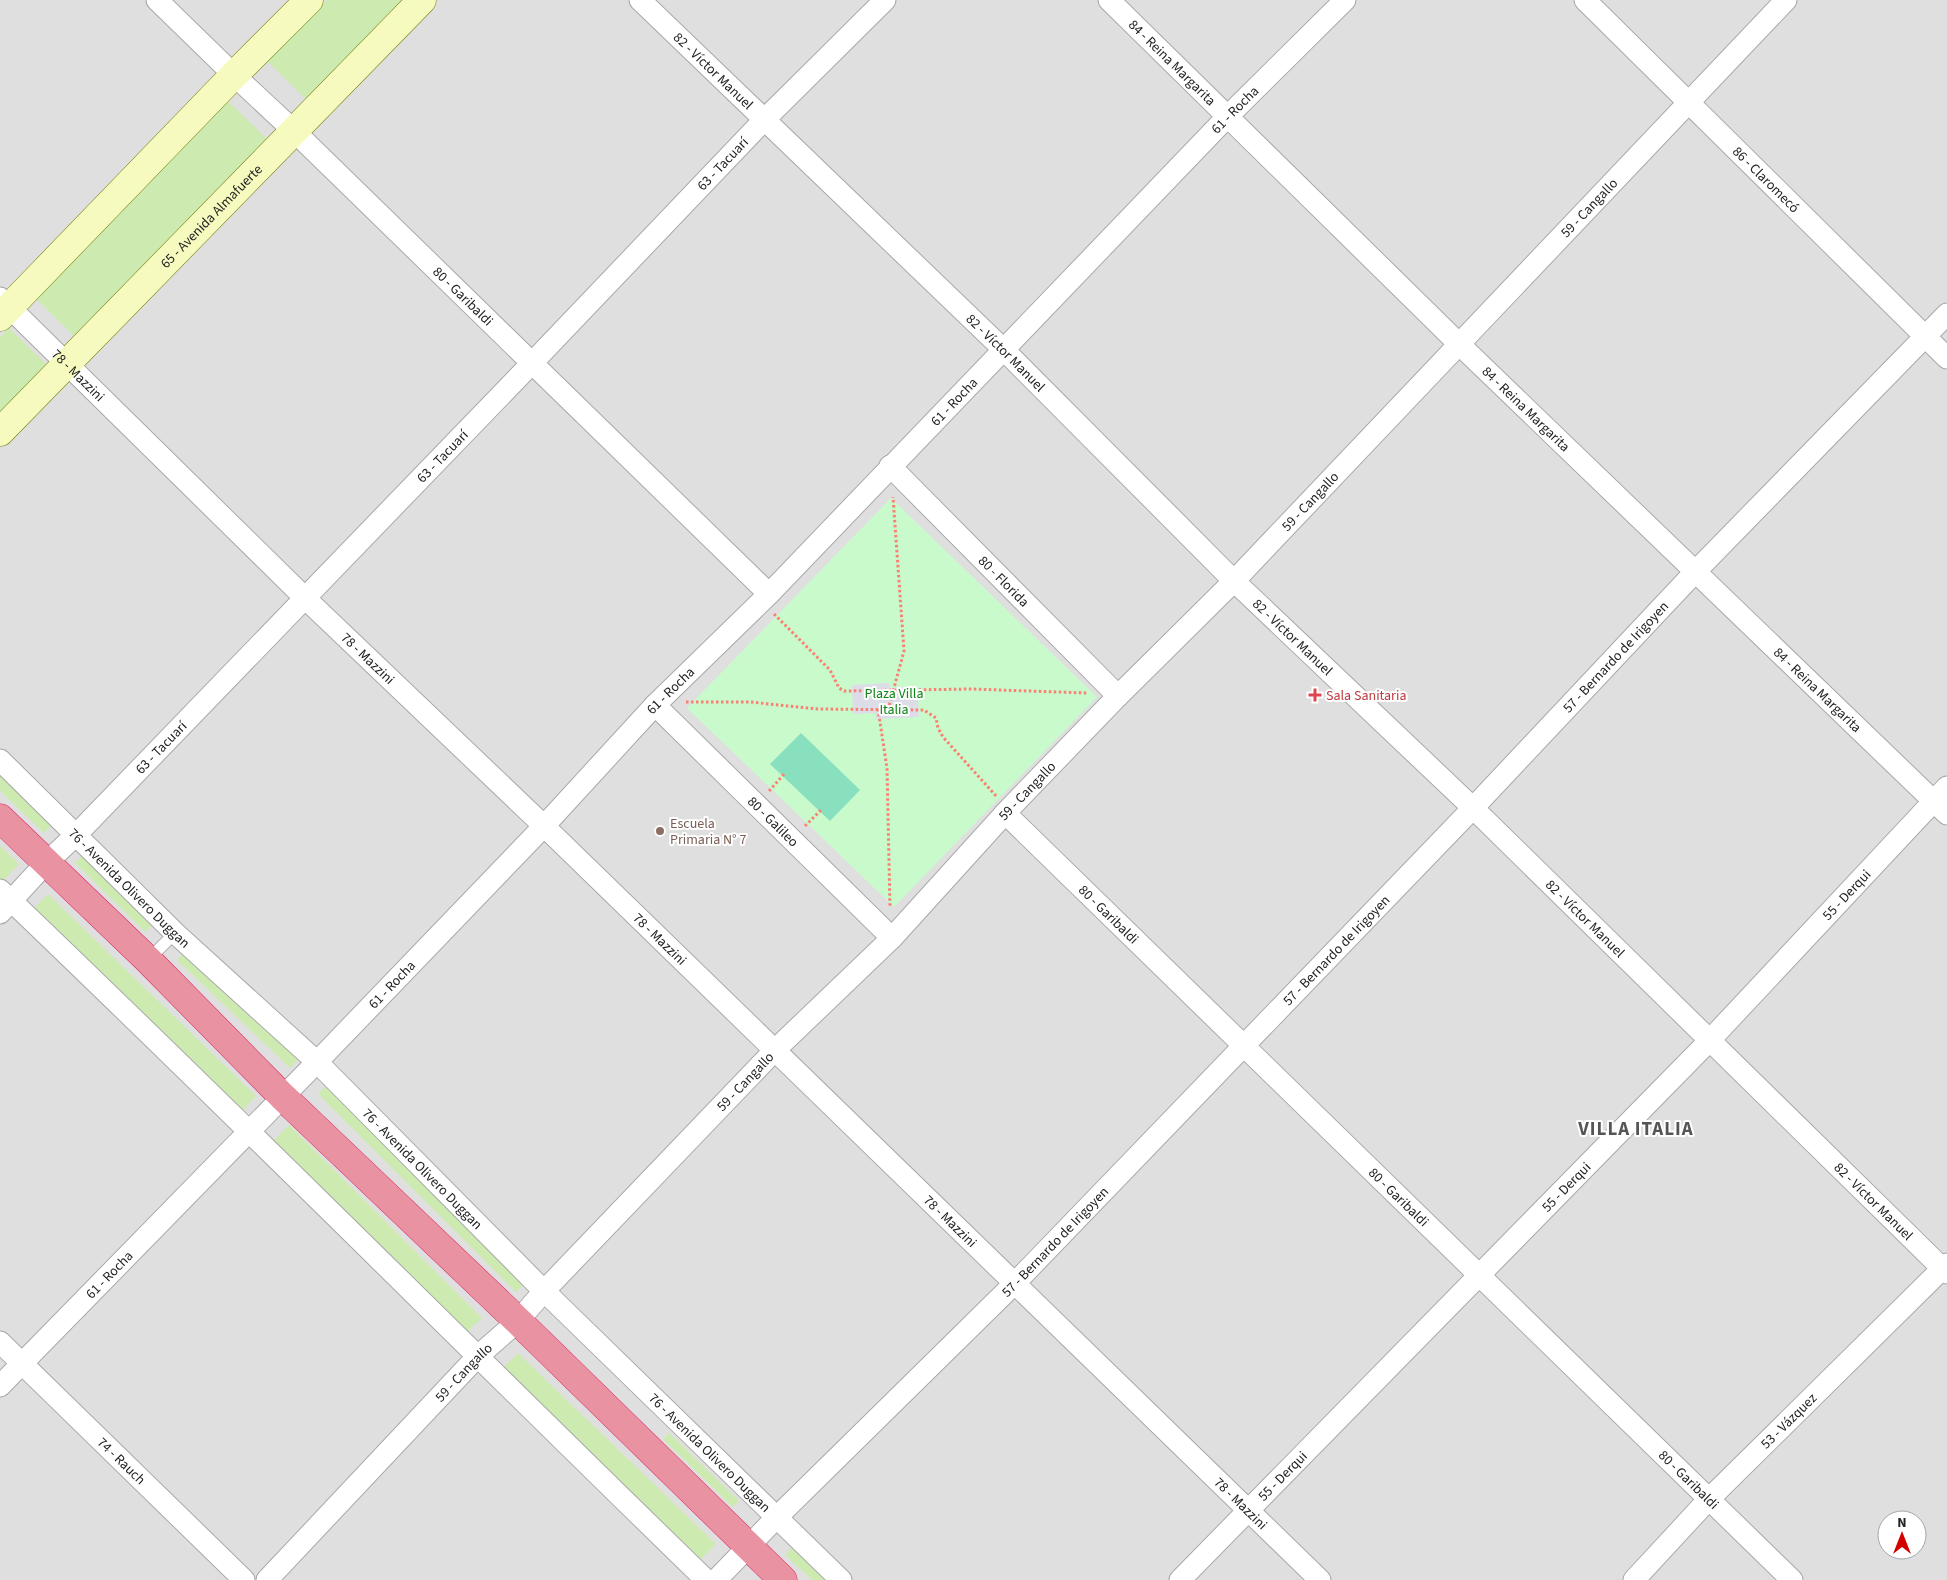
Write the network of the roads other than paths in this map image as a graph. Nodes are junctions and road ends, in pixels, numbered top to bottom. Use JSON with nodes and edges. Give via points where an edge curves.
{"nodes":[{"id":1,"x":157,"y":0,"type":"edge"},
{"id":2,"x":309,"y":0,"type":"edge"},
{"id":3,"x":422,"y":0,"type":"edge"},
{"id":4,"x":640,"y":0,"type":"edge"},
{"id":5,"x":884,"y":0,"type":"edge"},
{"id":6,"x":1109,"y":0,"type":"edge"},
{"id":7,"x":1345,"y":0,"type":"edge"},
{"id":8,"x":1585,"y":0,"type":"edge"},
{"id":9,"x":1786,"y":0,"type":"edge"},
{"id":10,"x":234,"y":75,"type":"junction"},
{"id":11,"x":1688,"y":104,"type":"junction"},
{"id":12,"x":1228,"y":116,"type":"junction"},
{"id":13,"x":764,"y":120,"type":"junction"},
{"id":14,"x":294,"y":131,"type":"junction"},
{"id":15,"x":3,"y":308,"type":"edge"},
{"id":16,"x":1947,"y":314,"type":"edge"},
{"id":17,"x":1925,"y":337,"type":"junction"},
{"id":18,"x":1459,"y":344,"type":"junction"},
{"id":19,"x":1004,"y":349,"type":"junction"},
{"id":20,"x":1947,"y":358,"type":"edge"},
{"id":21,"x":533,"y":362,"type":"junction"},
{"id":22,"x":66,"y":365,"type":"junction"},
{"id":23,"x":0,"y":432,"type":"edge"},
{"id":24,"x":890,"y":466,"type":"junction"},
{"id":25,"x":1695,"y":572,"type":"junction"},
{"id":26,"x":1234,"y":581,"type":"junction"},
{"id":27,"x":765,"y":597,"type":"junction"},
{"id":28,"x":306,"y":599,"type":"junction"},
{"id":29,"x":1117,"y":695,"type":"junction"},
{"id":30,"x":655,"y":704,"type":"junction"},
{"id":31,"x":0,"y":760,"type":"edge"},
{"id":32,"x":1942,"y":801,"type":"edge"},
{"id":33,"x":1473,"y":808,"type":"junction"},
{"id":34,"x":1007,"y":811,"type":"junction"},
{"id":35,"x":0,"y":818,"type":"edge"},
{"id":36,"x":544,"y":826,"type":"junction"},
{"id":37,"x":76,"y":835,"type":"junction"},
{"id":38,"x":46,"y":863,"type":"junction"},
{"id":39,"x":4,"y":901,"type":"edge"},
{"id":40,"x":176,"y":933,"type":"junction"},
{"id":41,"x":892,"y":938,"type":"junction"},
{"id":42,"x":148,"y":960,"type":"junction"},
{"id":43,"x":1710,"y":1040,"type":"junction"},
{"id":44,"x":1243,"y":1046,"type":"junction"},
{"id":45,"x":775,"y":1050,"type":"junction"},
{"id":46,"x":316,"y":1062,"type":"junction"},
{"id":47,"x":282,"y":1096,"type":"junction"},
{"id":48,"x":249,"y":1130,"type":"junction"},
{"id":49,"x":1946,"y":1268,"type":"edge"},
{"id":50,"x":1480,"y":1275,"type":"junction"},
{"id":51,"x":1015,"y":1283,"type":"junction"},
{"id":52,"x":544,"y":1291,"type":"junction"},
{"id":53,"x":518,"y":1321,"type":"junction"},
{"id":54,"x":0,"y":1342,"type":"edge"},
{"id":55,"x":478,"y":1357,"type":"junction"},
{"id":56,"x":22,"y":1363,"type":"junction"},
{"id":57,"x":0,"y":1386,"type":"edge"},
{"id":58,"x":1708,"y":1500,"type":"junction"},
{"id":59,"x":1247,"y":1510,"type":"junction"},
{"id":60,"x":776,"y":1518,"type":"junction"},
{"id":61,"x":747,"y":1546,"type":"junction"},
{"id":62,"x":244,"y":1580,"type":"edge"},
{"id":63,"x":267,"y":1580,"type":"edge"},
{"id":64,"x":706,"y":1580,"type":"edge"},
{"id":65,"x":716,"y":1580,"type":"edge"},
{"id":66,"x":783,"y":1580,"type":"edge"},
{"id":67,"x":841,"y":1580,"type":"edge"},
{"id":68,"x":1180,"y":1580,"type":"edge"},
{"id":69,"x":1320,"y":1580,"type":"edge"},
{"id":70,"x":1634,"y":1580,"type":"edge"},
{"id":71,"x":1792,"y":1580,"type":"edge"}],
"edges":[{"from":1,"to":10,"type":"street","name":"80 - Garibaldi"},
{"from":2,"to":10,"type":"main road"},
{"from":3,"to":14,"type":"main road","name":"65 - Avenida Almafuerte"},
{"from":4,"to":13,"type":"street","name":"82 - Víctor Manuel"},
{"from":5,"to":13,"type":"street","name":"63 - Tacuarí"},
{"from":6,"to":12,"type":"street","name":"84 - Reina Margarita"},
{"from":7,"to":12,"type":"street","name":"61 - Rocha"},
{"from":8,"to":11,"type":"street","name":"86 - Claromecó"},
{"from":9,"to":11,"type":"street","name":"59 - Cangallo"},
{"from":10,"to":14,"type":"street","name":"80 - Garibaldi"},
{"from":10,"to":15,"type":"main road"},
{"from":11,"to":17,"type":"street","name":"86 - Claromecó"},
{"from":11,"to":18,"type":"street","name":"59 - Cangallo"},
{"from":12,"to":18,"type":"street","name":"84 - Reina Margarita"},
{"from":12,"to":19,"type":"street","name":"61 - Rocha"},
{"from":13,"to":19,"type":"street","name":"82 - Víctor Manuel"},
{"from":13,"to":21,"type":"street","name":"63 - Tacuarí"},
{"from":14,"to":21,"type":"street","name":"80 - Garibaldi"},
{"from":14,"to":22,"type":"main road","name":"65 - Avenida Almafuerte"},
{"from":15,"to":22,"type":"street","name":"78 - Mazzini"},
{"from":16,"to":17,"type":"street","name":"57 - Bernardo de Irigoyen"},
{"from":17,"to":20,"type":"street","name":"86 - Claromecó"},
{"from":17,"to":25,"type":"street","name":"57 - Bernardo de Irigoyen"},
{"from":18,"to":25,"type":"street","name":"84 - Reina Margarita"},
{"from":18,"to":26,"type":"street","name":"59 - Cangallo"},
{"from":19,"to":24,"type":"street","name":"61 - Rocha"},
{"from":19,"to":26,"type":"street","name":"82 - Víctor Manuel"},
{"from":21,"to":27,"type":"street","name":"80 - Garibaldi"},
{"from":21,"to":28,"type":"street","name":"63 - Tacuarí"},
{"from":22,"to":23,"type":"main road","name":"65 - Avenida Almafuerte"},
{"from":22,"to":28,"type":"street","name":"78 - Mazzini"},
{"from":24,"to":27,"type":"street","name":"61 - Rocha"},
{"from":24,"to":29,"type":"street","name":"80 - Florida"},
{"from":25,"to":32,"type":"street","name":"84 - Reina Margarita"},
{"from":25,"to":33,"type":"street","name":"57 - Bernardo de Irigoyen"},
{"from":26,"to":29,"type":"street","name":"59 - Cangallo"},
{"from":26,"to":33,"type":"street","name":"82 - Víctor Manuel"},
{"from":27,"to":30,"type":"street","name":"61 - Rocha"},
{"from":28,"to":36,"type":"street","name":"78 - Mazzini"},
{"from":28,"to":37,"type":"street","name":"63 - Tacuarí"},
{"from":29,"to":34,"type":"street","name":"59 - Cangallo"},
{"from":30,"to":36,"type":"street","name":"61 - Rocha"},
{"from":30,"to":41,"type":"street","name":"80 - Galileo"},
{"from":31,"to":37,"type":"street","name":"76 - Avenida Olivero Duggan"},
{"from":32,"to":43,"type":"street","name":"55 - Derqui"},
{"from":33,"to":43,"type":"street","name":"82 - Víctor Manuel"},
{"from":33,"to":44,"type":"street","name":"57 - Bernardo de Irigoyen"},
{"from":34,"to":41,"type":"street","name":"59 - Cangallo"},
{"from":34,"to":44,"type":"street","name":"80 - Garibaldi"},
{"from":35,"to":38,"type":"highway"},
{"from":36,"to":45,"type":"street","name":"78 - Mazzini"},
{"from":36,"to":46,"type":"street","name":"61 - Rocha"},
{"from":37,"to":38,"type":"street","name":"63 - Tacuarí"},
{"from":37,"to":40,"type":"street","name":"76 - Avenida Olivero Duggan"},
{"from":38,"to":39,"type":"street","name":"63 - Tacuarí"},
{"from":38,"to":42,"type":"highway"},
{"from":39,"to":48,"type":"street"},
{"from":40,"to":42,"type":"lane"},
{"from":40,"to":46,"type":"street","name":"76 - Avenida Olivero Duggan"},
{"from":41,"to":45,"type":"street","name":"59 - Cangallo"},
{"from":42,"to":47,"type":"highway"},
{"from":43,"to":49,"type":"street","name":"82 - Víctor Manuel"},
{"from":43,"to":50,"type":"street","name":"55 - Derqui"},
{"from":44,"to":50,"type":"street","name":"80 - Garibaldi"},
{"from":44,"to":51,"type":"street","name":"57 - Bernardo de Irigoyen"},
{"from":45,"to":51,"type":"street","name":"78 - Mazzini"},
{"from":45,"to":52,"type":"street","name":"59 - Cangallo"},
{"from":46,"to":47,"type":"street","name":"61 - Rocha"},
{"from":46,"to":52,"type":"street","name":"76 - Avenida Olivero Duggan"},
{"from":47,"to":48,"type":"street","name":"61 - Rocha"},
{"from":47,"to":53,"type":"highway"},
{"from":48,"to":55,"type":"street"},
{"from":48,"to":56,"type":"street","name":"61 - Rocha"},
{"from":49,"to":58,"type":"street","name":"53 - Vázquez"},
{"from":50,"to":58,"type":"street","name":"80 - Garibaldi"},
{"from":50,"to":59,"type":"street","name":"55 - Derqui"},
{"from":51,"to":59,"type":"street","name":"78 - Mazzini"},
{"from":51,"to":60,"type":"street","name":"57 - Bernardo de Irigoyen"},
{"from":52,"to":53,"type":"street","name":"59 - Cangallo"},
{"from":52,"to":60,"type":"street","name":"76 - Avenida Olivero Duggan"},
{"from":53,"to":55,"type":"street","name":"59 - Cangallo"},
{"from":53,"to":61,"type":"highway"},
{"from":54,"to":56,"type":"street","name":"74 - Rauch"},
{"from":55,"to":63,"type":"street","name":"59 - Cangallo"},
{"from":55,"to":64,"type":"street"},
{"from":56,"to":57,"type":"street","name":"61 - Rocha"},
{"from":56,"to":62,"type":"street","name":"74 - Rauch"},
{"from":58,"to":70,"type":"street","name":"53 - Vázquez"},
{"from":58,"to":71,"type":"street","name":"80 - Garibaldi"},
{"from":59,"to":68,"type":"street","name":"55 - Derqui"},
{"from":59,"to":69,"type":"street","name":"78 - Mazzini"},
{"from":60,"to":61,"type":"street","name":"57 - Bernardo de Irigoyen"},
{"from":60,"to":67,"type":"street","name":"76 - Avenida Olivero Duggan"},
{"from":61,"to":65,"type":"street","name":"57 - Bernardo de Irigoyen"},
{"from":61,"to":66,"type":"highway"}]}
